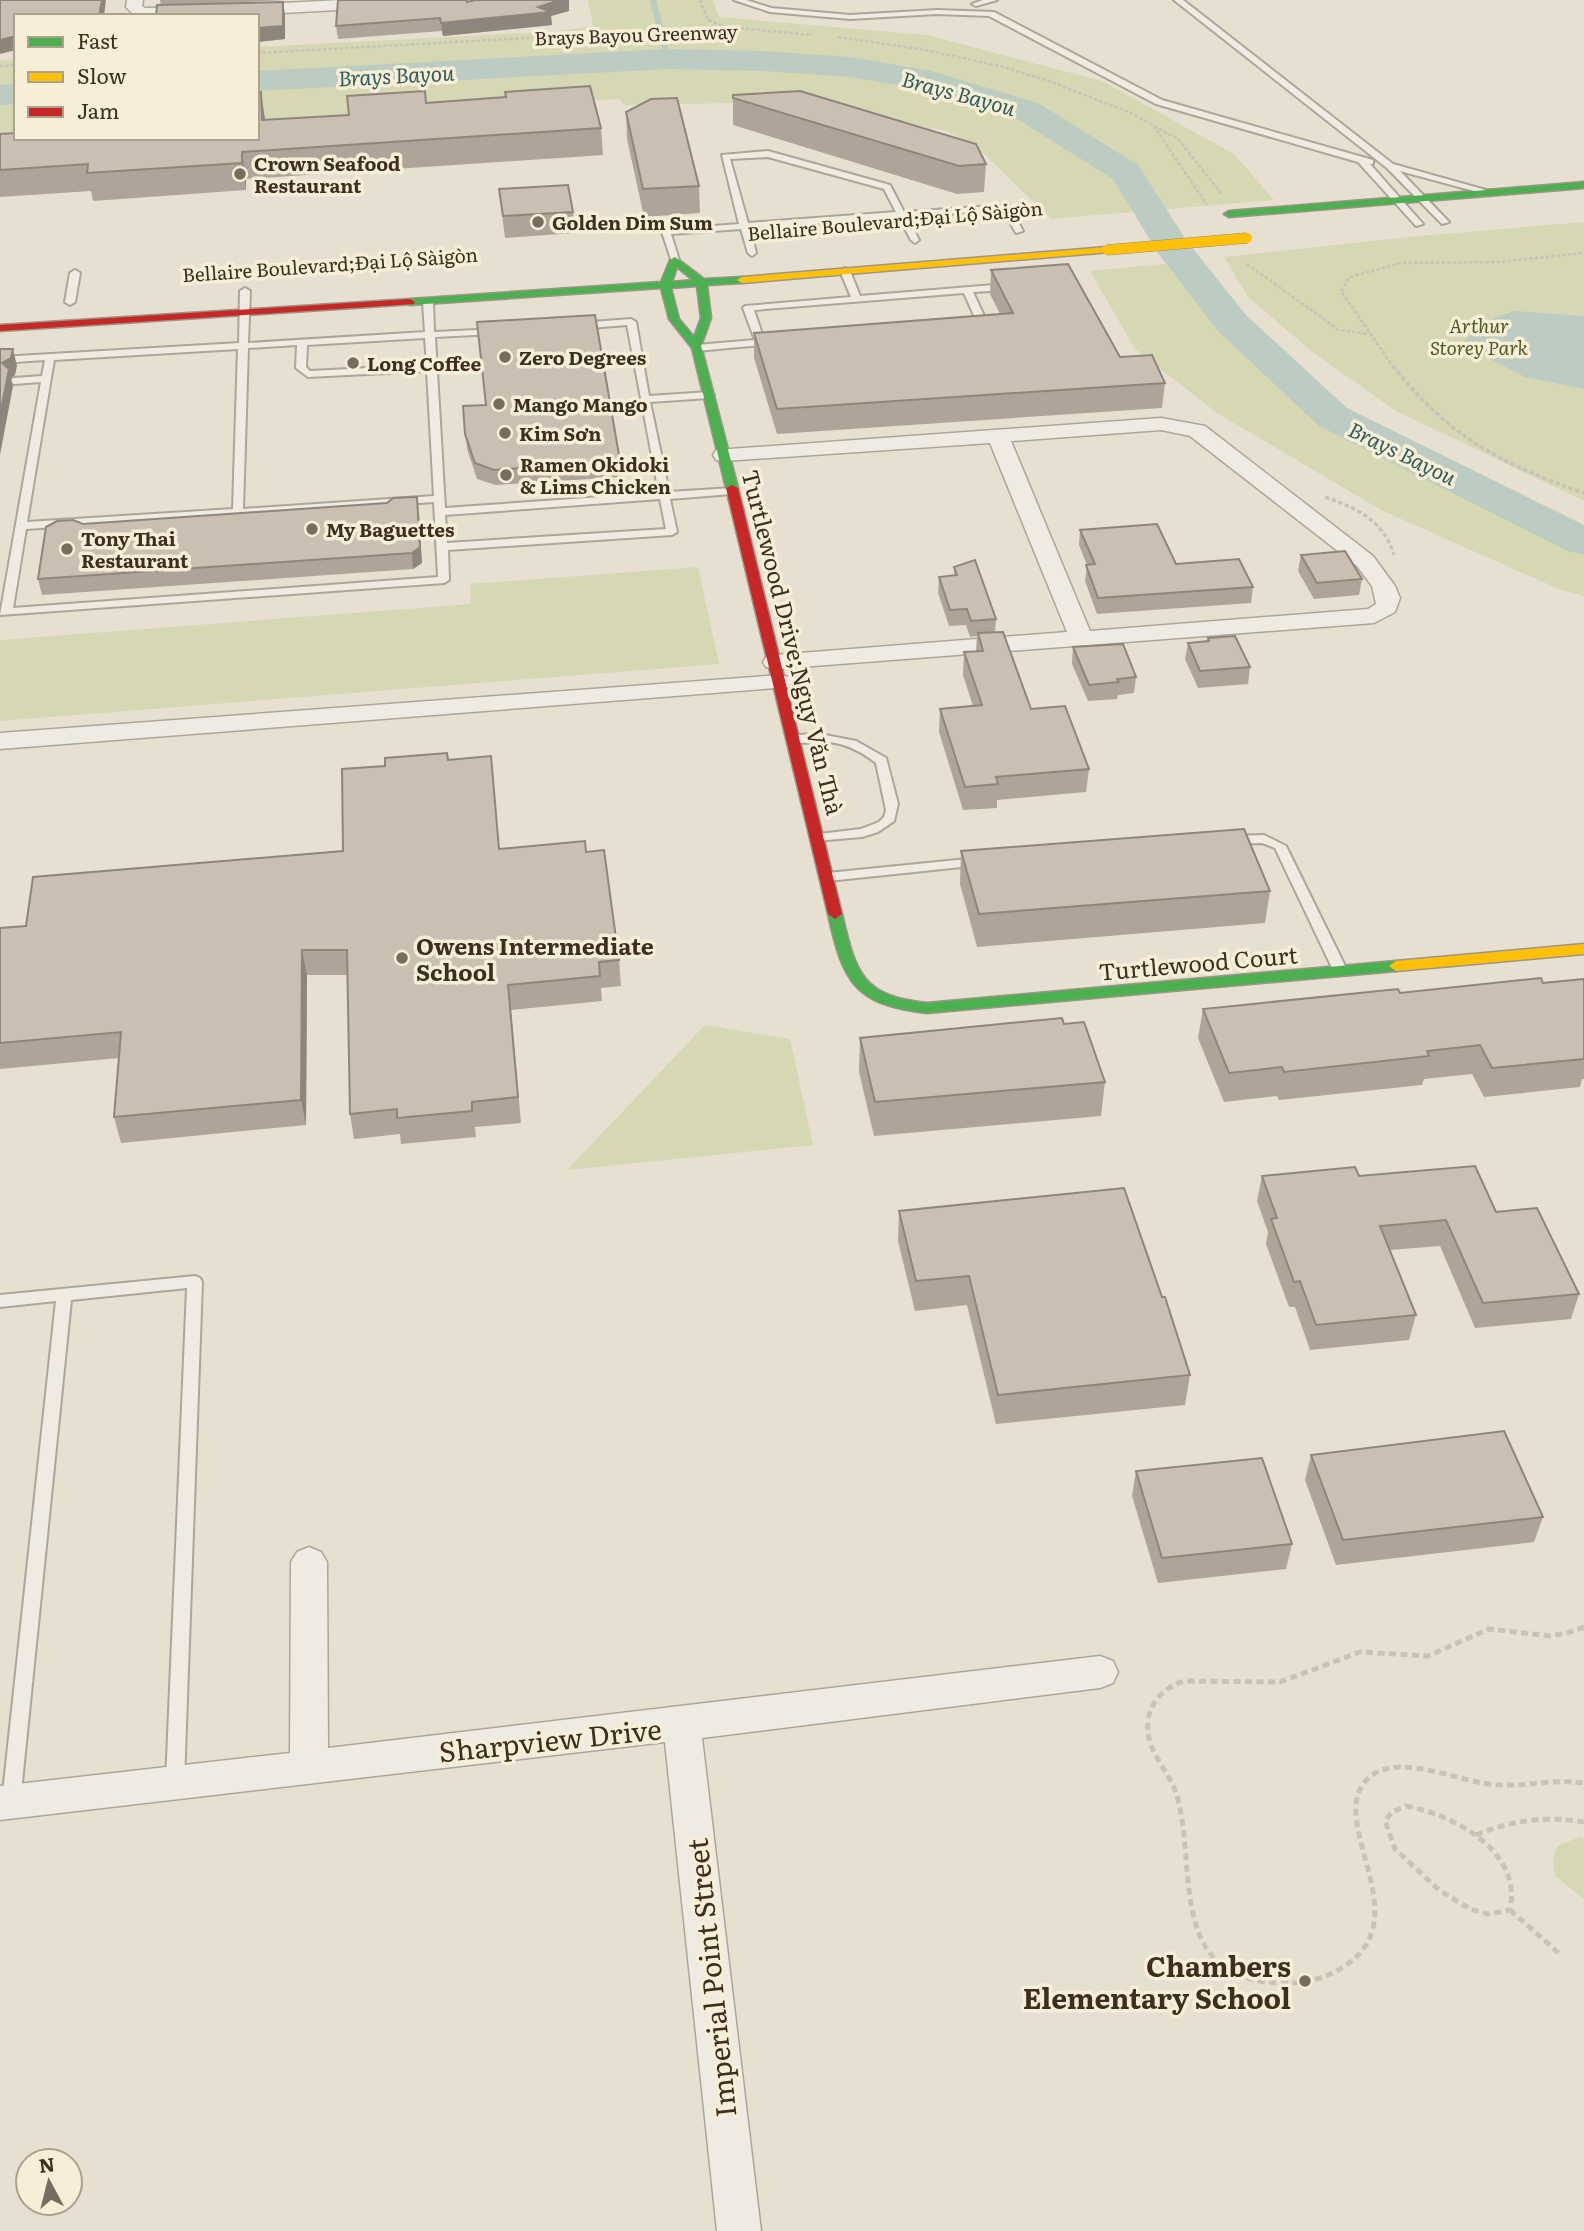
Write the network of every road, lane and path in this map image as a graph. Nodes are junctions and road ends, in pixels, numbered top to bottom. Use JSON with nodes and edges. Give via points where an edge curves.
{"nodes":[{"id":1,"x":431,"y":0,"type":"edge"},
{"id":2,"x":700,"y":0,"type":"edge"},
{"id":3,"x":738,"y":0,"type":"edge"},
{"id":4,"x":993,"y":0,"type":"edge"},
{"id":5,"x":1178,"y":0,"type":"edge"},
{"id":6,"x":972,"y":2,"type":"edge"},
{"id":7,"x":315,"y":3,"type":"edge"},
{"id":8,"x":138,"y":6,"type":"edge"},
{"id":9,"x":991,"y":14,"type":"junction"},
{"id":10,"x":727,"y":27,"type":"junction"},
{"id":11,"x":814,"y":35,"type":"dead end"},
{"id":12,"x":835,"y":37,"type":"dead end"},
{"id":13,"x":259,"y":53,"type":"edge"},
{"id":14,"x":1153,"y":125,"type":"junction"},
{"id":15,"x":1361,"y":160,"type":"junction"},
{"id":16,"x":1390,"y":166,"type":"junction"},
{"id":17,"x":1584,"y":185,"type":"edge"},
{"id":18,"x":1490,"y":193,"type":"junction"},
{"id":19,"x":1422,"y":198,"type":"junction"},
{"id":20,"x":1397,"y":200,"type":"junction"},
{"id":21,"x":1217,"y":211,"type":"joint"},
{"id":22,"x":1247,"y":212,"type":"junction"},
{"id":23,"x":902,"y":214,"type":"junction"},
{"id":24,"x":1452,"y":222,"type":"joint"},
{"id":25,"x":1419,"y":224,"type":"junction"},
{"id":26,"x":744,"y":226,"type":"junction"},
{"id":27,"x":1392,"y":226,"type":"dead end"},
{"id":28,"x":1019,"y":231,"type":"joint"},
{"id":29,"x":1253,"y":238,"type":"dead end"},
{"id":30,"x":915,"y":240,"type":"dead end"},
{"id":31,"x":751,"y":253,"type":"dead end"},
{"id":32,"x":1584,"y":253,"type":"edge"},
{"id":33,"x":700,"y":258,"type":"dead end"},
{"id":34,"x":1244,"y":258,"type":"dead end"},
{"id":35,"x":668,"y":260,"type":"junction"},
{"id":36,"x":1035,"y":261,"type":"junction"},
{"id":37,"x":845,"y":271,"type":"junction"},
{"id":38,"x":75,"y":273,"type":"dead end"},
{"id":39,"x":702,"y":283,"type":"junction"},
{"id":40,"x":665,"y":286,"type":"junction"},
{"id":41,"x":1020,"y":286,"type":"edge"},
{"id":42,"x":967,"y":290,"type":"junction"},
{"id":43,"x":245,"y":291,"type":"dead end"},
{"id":44,"x":857,"y":299,"type":"junction"},
{"id":45,"x":71,"y":302,"type":"dead end"},
{"id":46,"x":428,"y":302,"type":"junction"},
{"id":47,"x":244,"y":313,"type":"junction"},
{"id":48,"x":566,"y":326,"type":"edge"},
{"id":49,"x":953,"y":327,"type":"edge"},
{"id":50,"x":0,"y":328,"type":"edge"},
{"id":51,"x":500,"y":330,"type":"edge"},
{"id":52,"x":1368,"y":334,"type":"junction"},
{"id":53,"x":430,"y":335,"type":"junction"},
{"id":54,"x":783,"y":341,"type":"edge"},
{"id":55,"x":302,"y":342,"type":"junction"},
{"id":56,"x":761,"y":343,"type":"junction"},
{"id":57,"x":243,"y":346,"type":"junction"},
{"id":58,"x":696,"y":347,"type":"junction"},
{"id":59,"x":50,"y":357,"type":"junction"},
{"id":60,"x":0,"y":360,"type":"edge"},
{"id":61,"x":432,"y":368,"type":"junction"},
{"id":62,"x":47,"y":379,"type":"junction"},
{"id":63,"x":14,"y":381,"type":"dead end"},
{"id":64,"x":709,"y":395,"type":"junction"},
{"id":65,"x":645,"y":399,"type":"junction"},
{"id":66,"x":998,"y":436,"type":"junction"},
{"id":67,"x":724,"y":455,"type":"junction"},
{"id":68,"x":732,"y":491,"type":"junction"},
{"id":69,"x":1584,"y":493,"type":"edge"},
{"id":70,"x":665,"y":496,"type":"junction"},
{"id":71,"x":440,"y":499,"type":"junction"},
{"id":72,"x":238,"y":512,"type":"junction"},
{"id":73,"x":440,"y":512,"type":"junction"},
{"id":74,"x":21,"y":526,"type":"junction"},
{"id":75,"x":442,"y":547,"type":"junction"},
{"id":76,"x":3,"y":611,"type":"edge"},
{"id":77,"x":1083,"y":640,"type":"junction"},
{"id":78,"x":777,"y":672,"type":"junction"},
{"id":79,"x":796,"y":739,"type":"junction"},
{"id":80,"x":0,"y":741,"type":"edge"},
{"id":81,"x":819,"y":838,"type":"junction"},
{"id":82,"x":1210,"y":842,"type":"edge"},
{"id":83,"x":988,"y":861,"type":"edge"},
{"id":84,"x":828,"y":877,"type":"junction"},
{"id":85,"x":1584,"y":949,"type":"edge"},
{"id":86,"x":843,"y":951,"type":"joint"},
{"id":87,"x":1341,"y":972,"type":"junction"},
{"id":88,"x":64,"y":1294,"type":"junction"},
{"id":89,"x":0,"y":1301,"type":"edge"},
{"id":90,"x":309,"y":1562,"type":"dead end"},
{"id":91,"x":1584,"y":1628,"type":"edge"},
{"id":92,"x":1100,"y":1672,"type":"dead end"},
{"id":93,"x":682,"y":1724,"type":"junction"},
{"id":94,"x":309,"y":1766,"type":"junction"},
{"id":95,"x":176,"y":1783,"type":"junction"},
{"id":96,"x":1584,"y":1783,"type":"edge"},
{"id":97,"x":5,"y":1802,"type":"edge"},
{"id":98,"x":1584,"y":1822,"type":"edge"},
{"id":99,"x":1476,"y":1836,"type":"junction"},
{"id":100,"x":1510,"y":1910,"type":"junction"},
{"id":101,"x":1561,"y":1955,"type":"dead end"},
{"id":102,"x":739,"y":2231,"type":"edge"}],
"edges":[{"from":1,"to":7,"type":"street"},
{"from":2,"to":10,"type":"path","via":[[708,20]]},
{"from":3,"to":9,"type":"lane","via":[[770,10],[850,17]]},
{"from":4,"to":6,"type":"lane"},
{"from":5,"to":16,"type":"lane"},
{"from":6,"to":9,"type":"lane"},
{"from":7,"to":8,"type":"street","via":[[217,11]]},
{"from":9,"to":15,"type":"lane","via":[[1159,102]]},
{"from":10,"to":11,"type":"path","name":"Brays Bayou Greenway"},
{"from":10,"to":13,"type":"path","name":"Brays Bayou Greenway"},
{"from":12,"to":14,"type":"path","via":[[1000,66],[1106,102]]},
{"from":14,"to":21,"type":"path"},
{"from":14,"to":22,"type":"path","via":[[1178,139],[1223,195]]},
{"from":15,"to":16,"type":"lane"},
{"from":15,"to":20,"type":"lane"},
{"from":16,"to":18,"type":"lane"},
{"from":16,"to":19,"type":"lane"},
{"from":17,"to":18,"type":"street"},
{"from":18,"to":19,"type":"street"},
{"from":19,"to":20,"type":"street"},
{"from":19,"to":24,"type":"lane"},
{"from":20,"to":22,"type":"street"},
{"from":20,"to":25,"type":"lane"},
{"from":21,"to":22,"type":"street"},
{"from":23,"to":26,"type":"lane"},
{"from":23,"to":26,"type":"lane","via":[[887,187],[768,154],[725,156]]},
{"from":23,"to":28,"type":"lane","via":[[1006,206]]},
{"from":23,"to":30,"type":"lane"},
{"from":24,"to":25,"type":"street"},
{"from":25,"to":27,"type":"street"},
{"from":26,"to":31,"type":"lane"},
{"from":26,"to":35,"type":"lane","via":[[666,232]]},
{"from":28,"to":36,"type":"street"},
{"from":29,"to":36,"type":"street","name":"Bellaire Boulevard;Đại Lộ Sàigòn","bridge":true},
{"from":32,"to":52,"type":"path","via":[[1488,261],[1427,260],[1362,272],[1350,277],[1341,291]]},
{"from":33,"to":35,"type":"street"},
{"from":34,"to":52,"type":"path","via":[[1249,268],[1339,330]]},
{"from":35,"to":39,"type":"street"},
{"from":35,"to":40,"type":"street"},
{"from":36,"to":37,"type":"street","name":"Bellaire Boulevard;Đại Lộ Sàigòn"},
{"from":37,"to":39,"type":"street","name":"Bellaire Boulevard;Đại Lộ Sàigòn"},
{"from":37,"to":44,"type":"lane"},
{"from":38,"to":45,"type":"lane"},
{"from":39,"to":40,"type":"street","name":"Bellaire Boulevard;Đại Lộ Sàigòn"},
{"from":39,"to":58,"type":"street","name":"Turtlewood Drive;Ngụy Văn Thà","via":[[706,318]]},
{"from":40,"to":46,"type":"street","name":"Bellaire Boulevard;Đại Lộ Sàigòn"},
{"from":40,"to":58,"type":"street","name":"Turtlewood Drive;Ngụy Văn Thà","via":[[674,319]]},
{"from":41,"to":42,"type":"lane"},
{"from":42,"to":44,"type":"lane"},
{"from":42,"to":49,"type":"lane","via":[[981,323]]},
{"from":43,"to":47,"type":"lane"},
{"from":44,"to":56,"type":"lane","via":[[748,308]]},
{"from":46,"to":47,"type":"street","name":"Bellaire Boulevard;Đại Lộ Sàigòn"},
{"from":46,"to":53,"type":"lane"},
{"from":47,"to":50,"type":"street","name":"Bellaire Boulevard;Đại Lộ Sàigòn"},
{"from":47,"to":57,"type":"lane"},
{"from":48,"to":65,"type":"lane","via":[[631,322]]},
{"from":51,"to":53,"type":"lane"},
{"from":52,"to":69,"type":"path","via":[[1431,409],[1456,431],[1482,449]]},
{"from":53,"to":55,"type":"lane"},
{"from":53,"to":61,"type":"lane"},
{"from":54,"to":56,"type":"lane"},
{"from":55,"to":57,"type":"lane"},
{"from":55,"to":61,"type":"lane","via":[[301,368],[308,374]]},
{"from":56,"to":58,"type":"lane"},
{"from":57,"to":59,"type":"lane"},
{"from":57,"to":72,"type":"lane"},
{"from":58,"to":64,"type":"street","name":"Turtlewood Drive;Ngụy Văn Thà"},
{"from":59,"to":60,"type":"lane"},
{"from":59,"to":62,"type":"lane"},
{"from":61,"to":71,"type":"lane"},
{"from":62,"to":63,"type":"lane"},
{"from":62,"to":74,"type":"lane"},
{"from":64,"to":65,"type":"lane"},
{"from":64,"to":67,"type":"street","name":"Turtlewood Drive;Ngụy Văn Thà"},
{"from":65,"to":70,"type":"lane"},
{"from":66,"to":67,"type":"street"},
{"from":66,"to":77,"type":"street"},
{"from":66,"to":77,"type":"street","via":[[1161,424],[1197,432],[1365,561],[1388,598],[1387,607],[1374,616]]},
{"from":67,"to":68,"type":"street","name":"Turtlewood Drive;Ngụy Văn Thà"},
{"from":68,"to":70,"type":"lane"},
{"from":68,"to":78,"type":"street","name":"Turtlewood Drive;Ngụy Văn Thà"},
{"from":70,"to":73,"type":"lane"},
{"from":70,"to":75,"type":"lane","via":[[672,531]]},
{"from":71,"to":72,"type":"lane"},
{"from":71,"to":73,"type":"lane"},
{"from":72,"to":74,"type":"lane"},
{"from":73,"to":75,"type":"lane"},
{"from":74,"to":76,"type":"lane"},
{"from":75,"to":76,"type":"lane","via":[[444,580]]},
{"from":77,"to":78,"type":"street","via":[[835,658]]},
{"from":78,"to":79,"type":"street","name":"Turtlewood Drive;Ngụy Văn Thà"},
{"from":78,"to":80,"type":"street"},
{"from":79,"to":81,"type":"street","name":"Turtlewood Drive;Ngụy Văn Thà"},
{"from":79,"to":81,"type":"lane","via":[[839,739],[882,761],[892,812],[888,822],[864,833]]},
{"from":81,"to":84,"type":"street","name":"Turtlewood Drive;Ngụy Văn Thà"},
{"from":82,"to":87,"type":"lane","via":[[1264,839],[1277,844]]},
{"from":83,"to":84,"type":"lane"},
{"from":84,"to":86,"type":"street","name":"Turtlewood Drive;Ngụy Văn Thà"},
{"from":85,"to":87,"type":"street","name":"Turtlewood Court"},
{"from":86,"to":87,"type":"street","name":"Turtlewood Court","via":[[864,991],[907,1007]]},
{"from":88,"to":89,"type":"lane"},
{"from":88,"to":95,"type":"lane","via":[[195,1282]]},
{"from":88,"to":97,"type":"lane"},
{"from":90,"to":94,"type":"street"},
{"from":91,"to":96,"type":"path","via":[[1555,1636],[1491,1629],[1434,1655],[1416,1657],[1357,1653],[1283,1682],[1182,1682],[1161,1692],[1150,1710],[1148,1730],[1151,1748],[1176,1789],[1187,1899],[1199,1937],[1225,1968],[1252,1980],[1308,1982],[1362,1954],[1378,1908],[1355,1819],[1356,1794],[1368,1777],[1403,1766],[1485,1784]]},
{"from":92,"to":93,"type":"street","name":"Sharpview Drive"},
{"from":93,"to":94,"type":"street","name":"Sharpview Drive"},
{"from":93,"to":102,"type":"street","name":"Imperial Point Street"},
{"from":94,"to":95,"type":"street","name":"Sharpview Drive"},
{"from":95,"to":97,"type":"street","name":"Sharpview Drive"},
{"from":98,"to":99,"type":"path","via":[[1532,1818],[1501,1824]]},
{"from":99,"to":100,"type":"path","via":[[1508,1872],[1515,1900]]},
{"from":99,"to":100,"type":"path","via":[[1421,1807],[1406,1806],[1392,1812],[1385,1822],[1395,1849],[1439,1890],[1470,1909],[1488,1914]]},
{"from":100,"to":101,"type":"path"}]}
